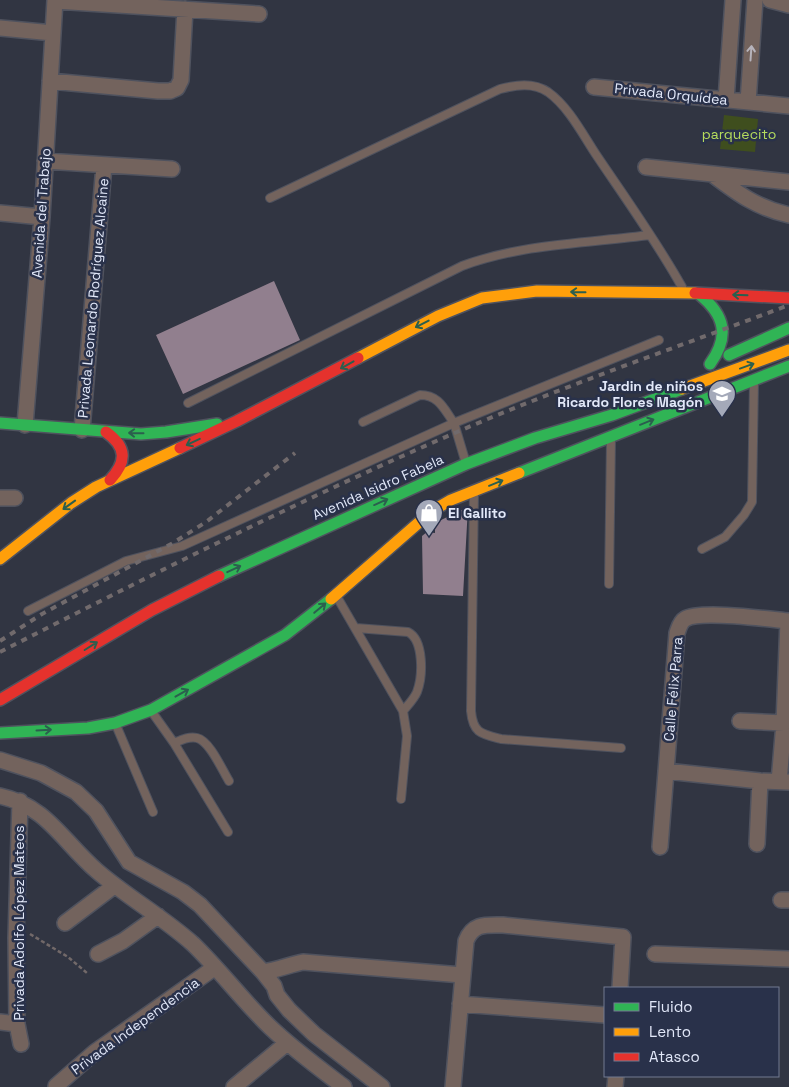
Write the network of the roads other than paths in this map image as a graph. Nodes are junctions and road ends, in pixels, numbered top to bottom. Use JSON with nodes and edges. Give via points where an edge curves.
{"nodes":[{"id":1,"x":732,"y":0,"type":"edge"},
{"id":2,"x":755,"y":0,"type":"edge"},
{"id":3,"x":770,"y":0,"type":"edge"},
{"id":4,"x":55,"y":1,"type":"edge"},
{"id":5,"x":789,"y":5,"type":"edge"},
{"id":6,"x":185,"y":9,"type":"junction"},
{"id":7,"x":259,"y":14,"type":"dead end"},
{"id":8,"x":0,"y":28,"type":"edge"},
{"id":9,"x":53,"y":32,"type":"junction"},
{"id":10,"x":50,"y":81,"type":"junction"},
{"id":11,"x":594,"y":87,"type":"dead end"},
{"id":12,"x":726,"y":100,"type":"junction"},
{"id":13,"x":748,"y":102,"type":"junction"},
{"id":14,"x":789,"y":106,"type":"edge"},
{"id":15,"x":45,"y":160,"type":"junction"},
{"id":16,"x":104,"y":165,"type":"junction"},
{"id":17,"x":646,"y":167,"type":"dead end"},
{"id":18,"x":172,"y":168,"type":"dead end"},
{"id":19,"x":712,"y":174,"type":"junction"},
{"id":20,"x":789,"y":182,"type":"edge"},
{"id":21,"x":270,"y":198,"type":"dead end"},
{"id":22,"x":0,"y":212,"type":"edge"},
{"id":23,"x":789,"y":215,"type":"edge"},
{"id":24,"x":42,"y":217,"type":"junction"},
{"id":25,"x":650,"y":234,"type":"junction"},
{"id":26,"x":685,"y":293,"type":"junction"},
{"id":27,"x":699,"y":294,"type":"junction"},
{"id":28,"x":789,"y":298,"type":"edge"},
{"id":29,"x":789,"y":328,"type":"edge"},
{"id":30,"x":659,"y":340,"type":"dead end"},
{"id":31,"x":789,"y":350,"type":"edge"},
{"id":32,"x":789,"y":366,"type":"edge"},
{"id":33,"x":754,"y":380,"type":"junction"},
{"id":34,"x":628,"y":397,"type":"dead end"},
{"id":35,"x":188,"y":403,"type":"dead end"},
{"id":36,"x":237,"y":421,"type":"junction"},
{"id":37,"x":363,"y":422,"type":"dead end"},
{"id":38,"x":0,"y":423,"type":"edge"},
{"id":39,"x":454,"y":423,"type":"junction"},
{"id":40,"x":26,"y":425,"type":"junction"},
{"id":41,"x":82,"y":430,"type":"junction"},
{"id":42,"x":106,"y":432,"type":"junction"},
{"id":43,"x":611,"y":437,"type":"junction"},
{"id":44,"x":535,"y":438,"type":"junction"},
{"id":45,"x":466,"y":464,"type":"junction"},
{"id":46,"x":110,"y":480,"type":"junction"},
{"id":47,"x":474,"y":492,"type":"junction"},
{"id":48,"x":702,"y":549,"type":"dead end"},
{"id":49,"x":0,"y":559,"type":"edge"},
{"id":50,"x":609,"y":584,"type":"dead end"},
{"id":51,"x":336,"y":595,"type":"junction"},
{"id":52,"x":28,"y":610,"type":"dead end"},
{"id":53,"x":788,"y":621,"type":"edge"},
{"id":54,"x":356,"y":628,"type":"junction"},
{"id":55,"x":49,"y":672,"type":"junction"},
{"id":56,"x":0,"y":700,"type":"edge"},
{"id":57,"x":17,"y":702,"type":"dead end"},
{"id":58,"x":151,"y":710,"type":"junction"},
{"id":59,"x":403,"y":711,"type":"junction"},
{"id":60,"x":740,"y":721,"type":"dead end"},
{"id":61,"x":784,"y":722,"type":"junction"},
{"id":62,"x":115,"y":724,"type":"junction"},
{"id":63,"x":0,"y":733,"type":"edge"},
{"id":64,"x":174,"y":743,"type":"junction"},
{"id":65,"x":621,"y":748,"type":"dead end"},
{"id":66,"x":0,"y":760,"type":"edge"},
{"id":67,"x":666,"y":772,"type":"junction"},
{"id":68,"x":228,"y":781,"type":"dead end"},
{"id":69,"x":760,"y":781,"type":"junction"},
{"id":70,"x":784,"y":782,"type":"edge"},
{"id":71,"x":0,"y":796,"type":"edge"},
{"id":72,"x":401,"y":799,"type":"dead end"},
{"id":73,"x":20,"y":801,"type":"junction"},
{"id":74,"x":153,"y":812,"type":"dead end"},
{"id":75,"x":228,"y":832,"type":"dead end"},
{"id":76,"x":757,"y":844,"type":"dead end"},
{"id":77,"x":660,"y":847,"type":"dead end"},
{"id":78,"x":114,"y":886,"type":"junction"},
{"id":79,"x":158,"y":916,"type":"junction"},
{"id":80,"x":65,"y":923,"type":"dead end"},
{"id":81,"x":98,"y":954,"type":"dead end"},
{"id":82,"x":655,"y":954,"type":"dead end"},
{"id":83,"x":789,"y":959,"type":"edge"},
{"id":84,"x":214,"y":968,"type":"junction"},
{"id":85,"x":263,"y":972,"type":"junction"},
{"id":86,"x":462,"y":975,"type":"junction"},
{"id":87,"x":620,"y":987,"type":"edge"},
{"id":88,"x":460,"y":1004,"type":"junction"},
{"id":89,"x":604,"y":1015,"type":"edge"},
{"id":90,"x":0,"y":1022,"type":"edge"},
{"id":91,"x":17,"y":1024,"type":"junction"},
{"id":92,"x":287,"y":1043,"type":"junction"},
{"id":93,"x":21,"y":1044,"type":"dead end"},
{"id":94,"x":56,"y":1086,"type":"edge"},
{"id":95,"x":234,"y":1087,"type":"edge"},
{"id":96,"x":344,"y":1087,"type":"edge"},
{"id":97,"x":382,"y":1087,"type":"edge"},
{"id":98,"x":453,"y":1087,"type":"edge"}],
"edges":[{"from":1,"to":12,"type":"street"},
{"from":13,"to":2,"type":"street","one_way":true},
{"from":3,"to":5,"type":"street"},
{"from":4,"to":6,"type":"street"},
{"from":4,"to":9,"type":"street","name":"Avenida del Trabajo"},
{"from":6,"to":7,"type":"street"},
{"from":6,"to":10,"type":"street","via":[[181,80],[177,88],[158,91]]},
{"from":8,"to":9,"type":"street"},
{"from":9,"to":10,"type":"street","name":"Avenida del Trabajo"},
{"from":10,"to":15,"type":"street","name":"Avenida del Trabajo"},
{"from":11,"to":12,"type":"street","name":"Privada Orquídea"},
{"from":12,"to":13,"type":"street","name":"Privada Orquídea"},
{"from":13,"to":14,"type":"street","name":"Privada Orquídea"},
{"from":15,"to":16,"type":"street","name":"Privada Leonardo Rodríguez Alcaine"},
{"from":15,"to":24,"type":"street","name":"Avenida del Trabajo"},
{"from":16,"to":18,"type":"street"},
{"from":16,"to":41,"type":"street","name":"Privada Leonardo Rodríguez Alcaine"},
{"from":17,"to":19,"type":"street"},
{"from":19,"to":20,"type":"street"},
{"from":19,"to":23,"type":"street","via":[[749,201]]},
{"from":21,"to":25,"type":"lane","via":[[500,90],[517,85],[533,86],[547,91],[567,111]]},
{"from":22,"to":24,"type":"street"},
{"from":24,"to":40,"type":"street","name":"Avenida del Trabajo"},
{"from":25,"to":26,"type":"lane"},
{"from":25,"to":35,"type":"lane","via":[[521,250],[462,266]]},
{"from":26,"to":27,"type":"main road"},
{"from":26,"to":36,"type":"main road","one_way":true,"via":[[537,291],[482,298],[438,316]]},
{"from":28,"to":27,"type":"main road","one_way":true},
{"from":27,"to":29,"type":"main road","via":[[715,307],[723,330],[721,349],[705,365]]},
{"from":30,"to":39,"type":"lane"},
{"from":44,"to":31,"type":"main road","name":"Avenida Isidro Fabela","one_way":true,"via":[[612,414]]},
{"from":32,"to":33,"type":"main road"},
{"from":43,"to":33,"type":"main road","one_way":true},
{"from":33,"to":48,"type":"lane","via":[[752,502],[725,537]]},
{"from":34,"to":44,"type":"main road"},
{"from":36,"to":42,"type":"main road","one_way":true,"via":[[166,432]]},
{"from":36,"to":46,"type":"main road","one_way":true},
{"from":37,"to":39,"type":"lane","via":[[420,395],[428,395],[436,398]]},
{"from":38,"to":40,"type":"main road"},
{"from":39,"to":45,"type":"lane"},
{"from":39,"to":52,"type":"lane","via":[[182,546],[126,561]]},
{"from":40,"to":41,"type":"main road"},
{"from":41,"to":42,"type":"main road"},
{"from":42,"to":46,"type":"main road","via":[[120,445],[123,458],[120,469]]},
{"from":47,"to":43,"type":"main road","one_way":true},
{"from":43,"to":50,"type":"lane"},
{"from":44,"to":45,"type":"main road","name":"Avenida Isidro Fabela"},
{"from":55,"to":45,"type":"main road","name":"Avenida Isidro Fabela","one_way":true,"via":[[152,610],[214,578]]},
{"from":46,"to":49,"type":"main road","one_way":true,"via":[[71,503]]},
{"from":47,"to":51,"type":"main road","via":[[432,511]]},
{"from":47,"to":65,"type":"lane","via":[[471,711],[476,729],[501,739]]},
{"from":51,"to":54,"type":"lane"},
{"from":58,"to":51,"type":"main road","one_way":true,"via":[[285,636]]},
{"from":53,"to":61,"type":"street"},
{"from":53,"to":67,"type":"street","name":"Calle Félix Parra","via":[[701,615],[683,620],[677,633]]},
{"from":54,"to":59,"type":"lane"},
{"from":54,"to":59,"type":"lane","via":[[408,632],[418,642],[420,678],[417,691]]},
{"from":55,"to":56,"type":"main road","name":"Avenida Isidro Fabela"},
{"from":55,"to":57,"type":"main road"},
{"from":58,"to":62,"type":"main road"},
{"from":58,"to":64,"type":"lane"},
{"from":59,"to":72,"type":"lane","via":[[406,736]]},
{"from":60,"to":61,"type":"street"},
{"from":61,"to":70,"type":"street"},
{"from":63,"to":62,"type":"main road","one_way":true},
{"from":62,"to":74,"type":"lane"},
{"from":64,"to":68,"type":"lane","via":[[191,737],[203,741]]},
{"from":64,"to":75,"type":"lane"},
{"from":66,"to":85,"type":"street","via":[[42,773],[76,792],[96,811],[128,862],[200,905]]},
{"from":67,"to":69,"type":"street"},
{"from":67,"to":77,"type":"street","name":"Calle Félix Parra"},
{"from":69,"to":70,"type":"street"},
{"from":69,"to":76,"type":"street"},
{"from":71,"to":73,"type":"street"},
{"from":73,"to":78,"type":"street","via":[[40,813]]},
{"from":73,"to":91,"type":"street","name":"Privada Adolfo López Mateos"},
{"from":78,"to":79,"type":"street"},
{"from":78,"to":80,"type":"street"},
{"from":79,"to":81,"type":"street"},
{"from":79,"to":84,"type":"street","via":[[194,946]]},
{"from":82,"to":83,"type":"street"},
{"from":84,"to":92,"type":"street"},
{"from":84,"to":94,"type":"street","name":"Privada Independencia","via":[[95,1052]]},
{"from":85,"to":86,"type":"street","via":[[303,962]]},
{"from":85,"to":97,"type":"street","via":[[277,996],[295,1016]]},
{"from":86,"to":87,"type":"street","via":[[469,932],[477,927],[503,925],[623,936]]},
{"from":86,"to":88,"type":"street"},
{"from":88,"to":89,"type":"street"},
{"from":88,"to":98,"type":"street"},
{"from":90,"to":91,"type":"street"},
{"from":91,"to":93,"type":"street","name":"Privada Adolfo López Mateos"},
{"from":92,"to":95,"type":"street"},
{"from":92,"to":96,"type":"street"}]}
